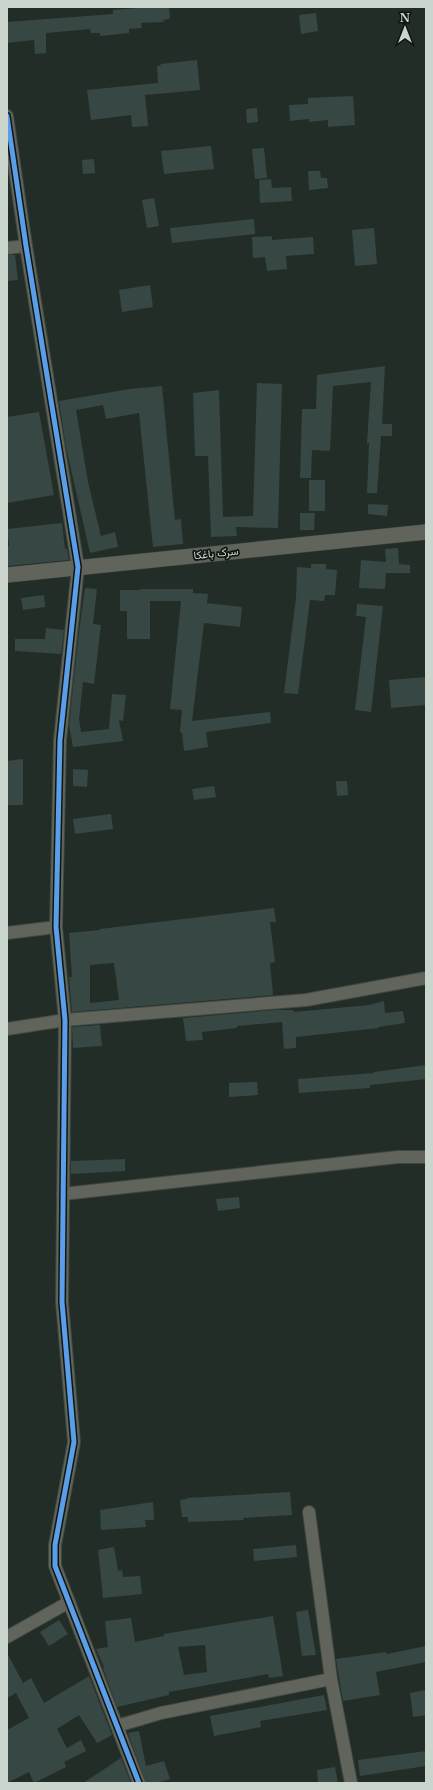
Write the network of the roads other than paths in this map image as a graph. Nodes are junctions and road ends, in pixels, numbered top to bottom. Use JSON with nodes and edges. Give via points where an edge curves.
{"nodes":[{"id":1,"x":7,"y":116,"type":"edge"},
{"id":2,"x":26,"y":246,"type":"junction"},
{"id":3,"x":7,"y":248,"type":"edge"},
{"id":4,"x":426,"y":532,"type":"edge"},
{"id":5,"x":78,"y":567,"type":"junction"},
{"id":6,"x":7,"y":575,"type":"edge"},
{"id":7,"x":56,"y":927,"type":"junction"},
{"id":8,"x":7,"y":932,"type":"edge"},
{"id":9,"x":426,"y":978,"type":"edge"},
{"id":10,"x":65,"y":1020,"type":"junction"},
{"id":11,"x":7,"y":1029,"type":"edge"},
{"id":12,"x":426,"y":1157,"type":"edge"},
{"id":13,"x":63,"y":1194,"type":"junction"},
{"id":14,"x":309,"y":1512,"type":"dead end"},
{"id":15,"x":69,"y":1602,"type":"junction"},
{"id":16,"x":7,"y":1637,"type":"edge"},
{"id":17,"x":331,"y":1678,"type":"junction"},
{"id":18,"x":117,"y":1726,"type":"junction"},
{"id":19,"x":138,"y":1783,"type":"edge"},
{"id":20,"x":351,"y":1783,"type":"edge"}],
"edges":[{"from":1,"to":2,"type":"street"},
{"from":2,"to":3,"type":"street"},
{"from":2,"to":5,"type":"street"},
{"from":4,"to":5,"type":"street","name":"سرک باغکا"},
{"from":5,"to":6,"type":"street","name":"سرک باغکا"},
{"from":5,"to":7,"type":"street","via":[[60,740]]},
{"from":7,"to":8,"type":"street"},
{"from":7,"to":10,"type":"street"},
{"from":9,"to":10,"type":"street","via":[[306,1000]]},
{"from":10,"to":11,"type":"street"},
{"from":10,"to":13,"type":"street"},
{"from":12,"to":13,"type":"street","via":[[398,1157]]},
{"from":13,"to":15,"type":"street","via":[[62,1302],[74,1442],[55,1545],[55,1566]]},
{"from":14,"to":17,"type":"street"},
{"from":15,"to":16,"type":"street"},
{"from":15,"to":18,"type":"street"},
{"from":17,"to":18,"type":"street","via":[[161,1713]]},
{"from":17,"to":20,"type":"street"},
{"from":18,"to":19,"type":"street"}]}
